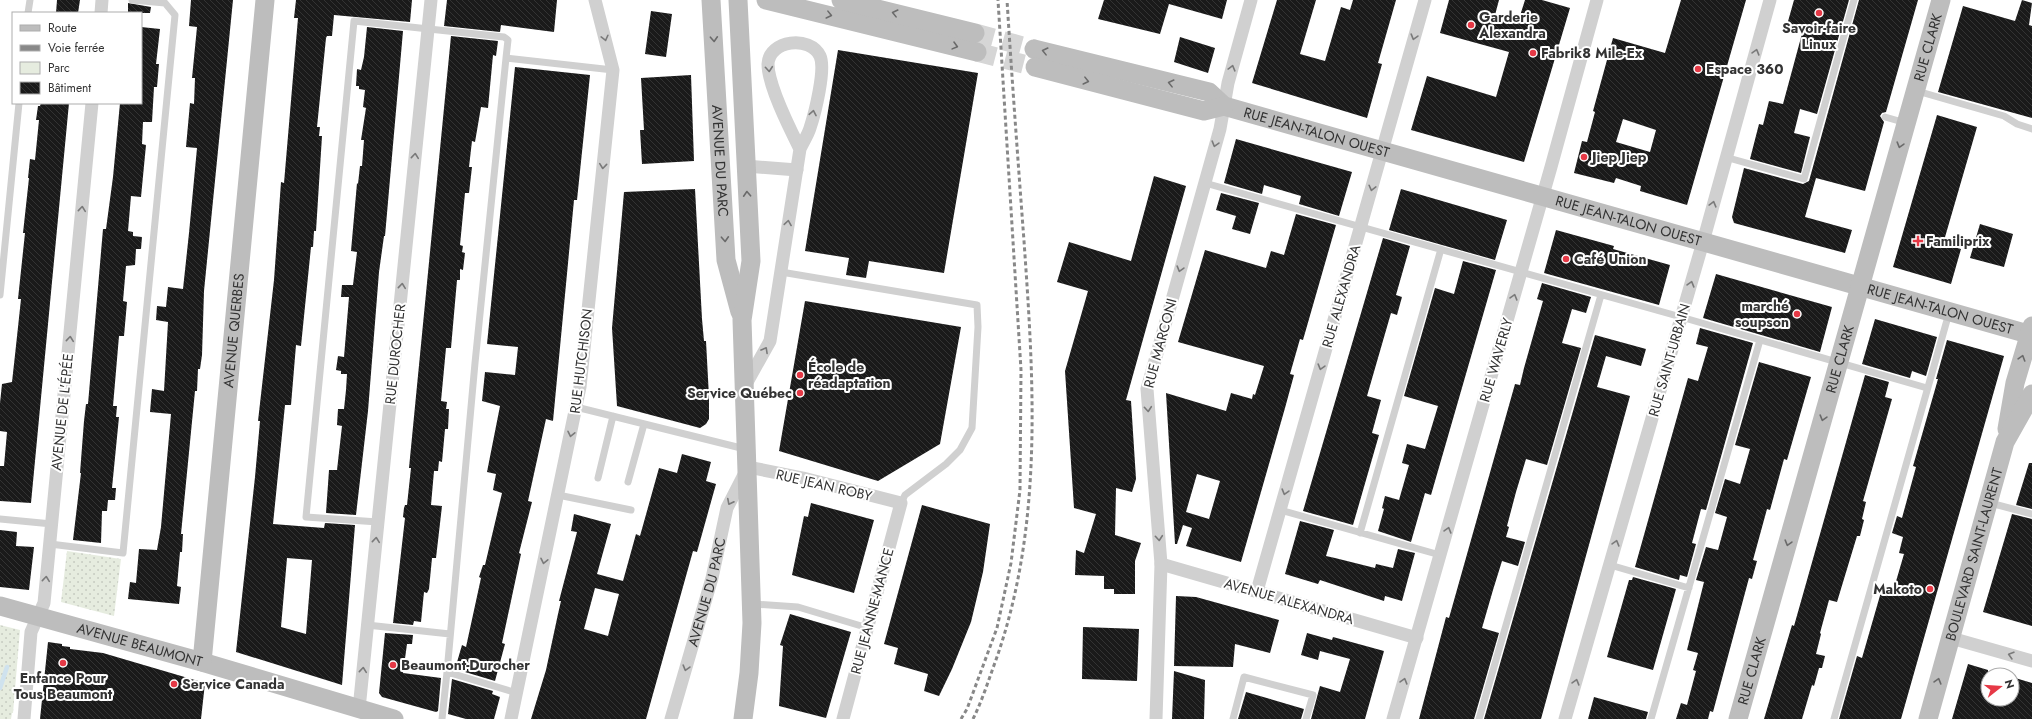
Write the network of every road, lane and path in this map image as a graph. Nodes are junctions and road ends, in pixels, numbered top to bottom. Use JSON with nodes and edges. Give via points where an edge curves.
{"nodes":[{"id":1,"x":30,"y":0,"type":"edge"},
{"id":2,"x":102,"y":0,"type":"edge"},
{"id":3,"x":132,"y":0,"type":"edge"},
{"id":4,"x":265,"y":0,"type":"edge"},
{"id":5,"x":430,"y":0,"type":"edge"},
{"id":6,"x":595,"y":0,"type":"edge"},
{"id":7,"x":711,"y":0,"type":"edge"},
{"id":8,"x":738,"y":0,"type":"edge"},
{"id":9,"x":766,"y":0,"type":"edge"},
{"id":10,"x":842,"y":0,"type":"edge"},
{"id":11,"x":1251,"y":0,"type":"edge"},
{"id":12,"x":1425,"y":0,"type":"edge"},
{"id":13,"x":1597,"y":0,"type":"edge"},
{"id":14,"x":1770,"y":0,"type":"edge"},
{"id":15,"x":1854,"y":0,"type":"edge"},
{"id":16,"x":1941,"y":0,"type":"edge"},
{"id":17,"x":28,"y":12,"type":"edge"},
{"id":18,"x":101,"y":12,"type":"edge"},
{"id":19,"x":428,"y":29,"type":"junction"},
{"id":20,"x":1034,"y":49,"type":"tunnel mouth"},
{"id":21,"x":506,"y":58,"type":"junction"},
{"id":22,"x":1035,"y":67,"type":"tunnel mouth"},
{"id":23,"x":613,"y":70,"type":"junction"},
{"id":24,"x":1915,"y":90,"type":"junction"},
{"id":25,"x":19,"y":104,"type":"edge"},
{"id":26,"x":92,"y":104,"type":"edge"},
{"id":27,"x":1224,"y":106,"type":"junction"},
{"id":28,"x":1885,"y":117,"type":"dead end"},
{"id":29,"x":1906,"y":123,"type":"junction"},
{"id":30,"x":2032,"y":129,"type":"edge"},
{"id":31,"x":800,"y":150,"type":"junction"},
{"id":32,"x":1381,"y":151,"type":"junction"},
{"id":33,"x":1725,"y":157,"type":"junction"},
{"id":34,"x":746,"y":166,"type":"junction"},
{"id":35,"x":797,"y":170,"type":"junction"},
{"id":36,"x":1204,"y":182,"type":"junction"},
{"id":37,"x":1542,"y":197,"type":"junction"},
{"id":38,"x":1361,"y":227,"type":"junction"},
{"id":39,"x":1703,"y":242,"type":"junction"},
{"id":40,"x":1441,"y":250,"type":"junction"},
{"id":41,"x":781,"y":272,"type":"junction"},
{"id":42,"x":1521,"y":272,"type":"junction"},
{"id":43,"x":1861,"y":286,"type":"junction"},
{"id":44,"x":1601,"y":294,"type":"junction"},
{"id":45,"x":0,"y":295,"type":"edge"},
{"id":46,"x":1949,"y":311,"type":"junction"},
{"id":47,"x":1681,"y":317,"type":"junction"},
{"id":48,"x":742,"y":320,"type":"junction"},
{"id":49,"x":2031,"y":332,"type":"edge"},
{"id":50,"x":1760,"y":340,"type":"junction"},
{"id":51,"x":1839,"y":363,"type":"junction"},
{"id":52,"x":746,"y":384,"type":"junction"},
{"id":53,"x":1927,"y":388,"type":"junction"},
{"id":54,"x":2032,"y":394,"type":"edge"},
{"id":55,"x":576,"y":407,"type":"junction"},
{"id":56,"x":613,"y":416,"type":"junction"},
{"id":57,"x":644,"y":424,"type":"junction"},
{"id":58,"x":2005,"y":442,"type":"junction"},
{"id":59,"x":747,"y":458,"type":"junction"},
{"id":60,"x":598,"y":478,"type":"dead end"},
{"id":61,"x":628,"y":482,"type":"dead end"},
{"id":62,"x":558,"y":495,"type":"junction"},
{"id":63,"x":901,"y":503,"type":"junction"},
{"id":64,"x":1988,"y":503,"type":"junction"},
{"id":65,"x":631,"y":510,"type":"dead end"},
{"id":66,"x":1280,"y":510,"type":"junction"},
{"id":67,"x":2032,"y":514,"type":"edge"},
{"id":68,"x":0,"y":519,"type":"edge"},
{"id":69,"x":378,"y":522,"type":"junction"},
{"id":70,"x":52,"y":524,"type":"junction"},
{"id":71,"x":1360,"y":533,"type":"junction"},
{"id":72,"x":50,"y":544,"type":"junction"},
{"id":73,"x":1440,"y":555,"type":"junction"},
{"id":74,"x":1161,"y":564,"type":"junction"},
{"id":75,"x":1610,"y":565,"type":"junction"},
{"id":76,"x":1689,"y":588,"type":"junction"},
{"id":77,"x":1257,"y":591,"type":"junction"},
{"id":78,"x":752,"y":604,"type":"junction"},
{"id":79,"x":0,"y":606,"type":"edge"},
{"id":80,"x":37,"y":617,"type":"junction"},
{"id":81,"x":367,"y":625,"type":"junction"},
{"id":82,"x":868,"y":628,"type":"junction"},
{"id":83,"x":450,"y":634,"type":"junction"},
{"id":84,"x":1417,"y":638,"type":"junction"},
{"id":85,"x":1951,"y":638,"type":"junction"},
{"id":86,"x":2032,"y":661,"type":"edge"},
{"id":87,"x":202,"y":662,"type":"junction"},
{"id":88,"x":447,"y":672,"type":"junction"},
{"id":89,"x":517,"y":693,"type":"junction"},
{"id":90,"x":359,"y":709,"type":"junction"},
{"id":91,"x":1396,"y":718,"type":"edge"},
{"id":92,"x":24,"y":719,"type":"edge"},
{"id":93,"x":394,"y":719,"type":"edge"},
{"id":94,"x":442,"y":719,"type":"edge"},
{"id":95,"x":511,"y":719,"type":"edge"},
{"id":96,"x":671,"y":719,"type":"edge"},
{"id":97,"x":743,"y":719,"type":"edge"},
{"id":98,"x":843,"y":719,"type":"edge"},
{"id":99,"x":1156,"y":719,"type":"edge"},
{"id":100,"x":1233,"y":719,"type":"edge"},
{"id":101,"x":1306,"y":719,"type":"edge"},
{"id":102,"x":1480,"y":719,"type":"edge"},
{"id":103,"x":1565,"y":719,"type":"edge"},
{"id":104,"x":1651,"y":719,"type":"edge"},
{"id":105,"x":1738,"y":719,"type":"edge"},
{"id":106,"x":1834,"y":719,"type":"edge"},
{"id":107,"x":1928,"y":719,"type":"edge"}],
"edges":[{"from":1,"to":17,"type":"lane"},
{"from":2,"to":18,"type":"street"},
{"from":3,"to":72,"type":"lane","via":[[165,3],[175,14],[123,553]]},
{"from":4,"to":87,"type":"main road","name":"AVENUE QUERBES"},
{"from":5,"to":19,"type":"street","name":"RUE DUROCHER"},
{"from":6,"to":23,"type":"street","name":"RUE HUTCHISON","one_way":true},
{"from":7,"to":48,"type":"main road","name":"AVENUE DU PARC","one_way":true,"via":[[726,260]]},
{"from":8,"to":34,"type":"main road","name":"AVENUE DU PARC"},
{"from":9,"to":10,"type":"main road","one_way":true,"via":[[976,43]]},
{"from":27,"to":11,"type":"street","name":"RUE MARCONI","one_way":true},
{"from":12,"to":32,"type":"street","name":"RUE ALEXANDRA","one_way":true},
{"from":13,"to":37,"type":"street","name":"RUE WAVERLY"},
{"from":33,"to":14,"type":"street","name":"RUE SAINT-URBAIN","one_way":true},
{"from":15,"to":33,"type":"lane","via":[[1804,179]]},
{"from":16,"to":24,"type":"main road","name":"RUE CLARK"},
{"from":19,"to":21,"type":"lane","via":[[504,37],[508,40]]},
{"from":69,"to":19,"type":"street","name":"RUE DUROCHER","one_way":true},
{"from":19,"to":69,"type":"lane","via":[[354,22],[353,29],[306,517]]},
{"from":27,"to":20,"type":"main road","name":"RUE JEAN-TALON OUEST","one_way":true,"via":[[1209,92]]},
{"from":21,"to":23,"type":"lane"},
{"from":21,"to":83,"type":"lane"},
{"from":22,"to":27,"type":"main road","name":"RUE JEAN-TALON OUEST","one_way":true,"via":[[1204,111]]},
{"from":23,"to":55,"type":"street","name":"RUE HUTCHISON","one_way":true},
{"from":24,"to":29,"type":"main road","name":"RUE CLARK"},
{"from":24,"to":30,"type":"lane","via":[[2004,116]]},
{"from":25,"to":45,"type":"lane"},
{"from":70,"to":26,"type":"street","name":"AVENUE DE L'ÉPÉE","one_way":true},
{"from":27,"to":32,"type":"main road","name":"RUE JEAN-TALON OUEST"},
{"from":27,"to":36,"type":"street","name":"RUE MARCONI","one_way":true},
{"from":28,"to":29,"type":"lane"},
{"from":29,"to":43,"type":"main road","name":"RUE CLARK","one_way":true},
{"from":31,"to":31,"type":"street","one_way":true,"via":[[810,128],[822,69],[820,56],[812,47],[794,42],[776,50],[768,63],[770,78]]},
{"from":31,"to":35,"type":"street"},
{"from":32,"to":37,"type":"main road","name":"RUE JEAN-TALON OUEST"},
{"from":32,"to":38,"type":"street","name":"RUE ALEXANDRA","one_way":true},
{"from":39,"to":33,"type":"street","name":"RUE SAINT-URBAIN","one_way":true},
{"from":34,"to":35,"type":"street"},
{"from":48,"to":34,"type":"main road","name":"AVENUE DU PARC","one_way":true,"via":[[751,261]]},
{"from":41,"to":35,"type":"street","one_way":true},
{"from":36,"to":38,"type":"lane"},
{"from":36,"to":74,"type":"street","name":"RUE MARCONI","one_way":true,"via":[[1147,389]]},
{"from":37,"to":39,"type":"main road","name":"RUE JEAN-TALON OUEST"},
{"from":37,"to":42,"type":"street","name":"RUE WAVERLY"},
{"from":38,"to":40,"type":"lane"},
{"from":38,"to":66,"type":"street","name":"RUE ALEXANDRA","one_way":true},
{"from":39,"to":43,"type":"main road","name":"RUE JEAN-TALON OUEST"},
{"from":47,"to":39,"type":"street","name":"RUE SAINT-URBAIN","one_way":true},
{"from":40,"to":42,"type":"lane"},
{"from":40,"to":71,"type":"lane"},
{"from":52,"to":41,"type":"street","one_way":true,"via":[[770,341]]},
{"from":41,"to":63,"type":"lane","via":[[977,305],[972,428],[960,450],[905,495]]},
{"from":42,"to":44,"type":"lane"},
{"from":73,"to":42,"type":"street","name":"RUE WAVERLY","one_way":true},
{"from":43,"to":46,"type":"main road","name":"RUE JEAN-TALON OUEST"},
{"from":43,"to":51,"type":"main road","name":"RUE CLARK"},
{"from":44,"to":47,"type":"lane"},
{"from":44,"to":102,"type":"lane"},
{"from":46,"to":49,"type":"main road","name":"RUE JEAN-TALON OUEST"},
{"from":46,"to":53,"type":"lane"},
{"from":47,"to":50,"type":"lane"},
{"from":75,"to":47,"type":"street","name":"RUE SAINT-URBAIN","one_way":true},
{"from":48,"to":52,"type":"main road","name":"AVENUE DU PARC"},
{"from":58,"to":49,"type":"main road","one_way":true,"via":[[2015,383]]},
{"from":50,"to":51,"type":"lane"},
{"from":50,"to":76,"type":"lane"},
{"from":51,"to":53,"type":"lane"},
{"from":51,"to":105,"type":"main road","name":"RUE CLARK","one_way":true},
{"from":52,"to":59,"type":"main road","name":"AVENUE DU PARC"},
{"from":53,"to":106,"type":"lane"},
{"from":54,"to":58,"type":"main road","name":"BOULEVARD SAINT-LAURENT"},
{"from":55,"to":56,"type":"lane"},
{"from":55,"to":62,"type":"street","name":"RUE HUTCHISON","one_way":true},
{"from":56,"to":57,"type":"lane"},
{"from":56,"to":60,"type":"lane"},
{"from":57,"to":59,"type":"lane"},
{"from":57,"to":61,"type":"lane"},
{"from":58,"to":64,"type":"main road","name":"BOULEVARD SAINT-LAURENT"},
{"from":59,"to":63,"type":"street","name":"RUE JEAN ROBY","via":[[803,478]]},
{"from":59,"to":78,"type":"main road","name":"AVENUE DU PARC"},
{"from":59,"to":96,"type":"street","name":"AVENUE DU PARC","one_way":true,"via":[[727,508],[712,578]]},
{"from":62,"to":65,"type":"lane"},
{"from":62,"to":89,"type":"street","name":"RUE HUTCHISON","one_way":true},
{"from":63,"to":82,"type":"street","name":"RUE JEANNE-MANCE"},
{"from":64,"to":67,"type":"lane"},
{"from":64,"to":85,"type":"main road","name":"BOULEVARD SAINT-LAURENT"},
{"from":66,"to":71,"type":"lane"},
{"from":66,"to":77,"type":"street","name":"RUE ALEXANDRA"},
{"from":68,"to":70,"type":"lane"},
{"from":81,"to":69,"type":"street","name":"RUE DUROCHER","one_way":true},
{"from":70,"to":72,"type":"street","name":"AVENUE DE L'ÉPÉE"},
{"from":71,"to":73,"type":"lane"},
{"from":80,"to":72,"type":"street","name":"AVENUE DE L'ÉPÉE","one_way":true,"via":[[44,603]]},
{"from":73,"to":84,"type":"street","name":"RUE WAVERLY"},
{"from":74,"to":77,"type":"street","name":"AVENUE ALEXANDRA"},
{"from":74,"to":99,"type":"street","name":"RUE MARCONI"},
{"from":75,"to":76,"type":"lane"},
{"from":103,"to":75,"type":"street","name":"RUE SAINT-URBAIN","one_way":true},
{"from":76,"to":104,"type":"lane"},
{"from":77,"to":84,"type":"street","name":"AVENUE ALEXANDRA"},
{"from":78,"to":82,"type":"lane","via":[[798,607]]},
{"from":78,"to":97,"type":"main road","name":"AVENUE DU PARC","via":[[751,645]]},
{"from":79,"to":80,"type":"main road","name":"AVENUE BEAUMONT"},
{"from":80,"to":87,"type":"main road","name":"AVENUE BEAUMONT"},
{"from":80,"to":92,"type":"street","name":"AVENUE DE L'ÉPÉE","via":[[31,632]]},
{"from":81,"to":83,"type":"lane"},
{"from":90,"to":81,"type":"street","name":"RUE DUROCHER","one_way":true},
{"from":82,"to":98,"type":"street","name":"RUE JEANNE-MANCE"},
{"from":83,"to":88,"type":"lane"},
{"from":91,"to":84,"type":"street","name":"RUE WAVERLY","one_way":true},
{"from":86,"to":85,"type":"street","one_way":true},
{"from":107,"to":85,"type":"main road","name":"BOULEVARD SAINT-LAURENT","one_way":true},
{"from":87,"to":90,"type":"main road","name":"AVENUE BEAUMONT"},
{"from":88,"to":89,"type":"lane"},
{"from":88,"to":94,"type":"lane"},
{"from":89,"to":95,"type":"street","name":"RUE HUTCHISON"},
{"from":90,"to":93,"type":"main road","name":"AVENUE BEAUMONT"},
{"from":100,"to":101,"type":"lane","via":[[1244,677],[1313,695]]}]}
